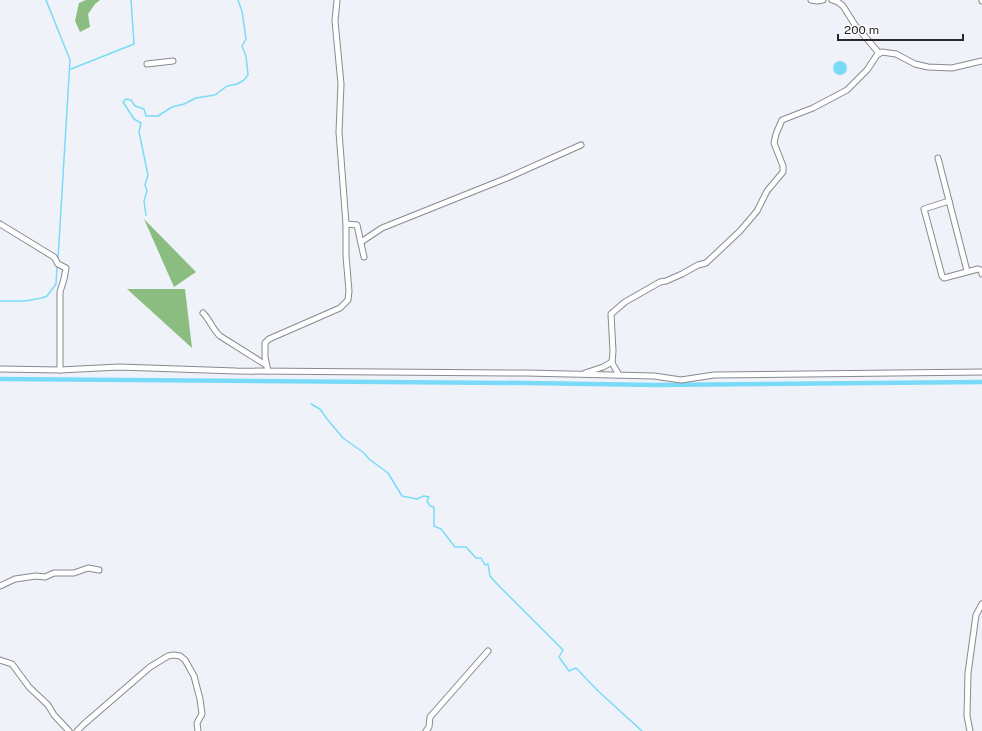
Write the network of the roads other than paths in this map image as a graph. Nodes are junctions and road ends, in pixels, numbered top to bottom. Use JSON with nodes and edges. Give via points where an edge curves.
{"nodes":[{"id":1,"x":337,"y":0,"type":"edge"},
{"id":2,"x":811,"y":0,"type":"edge"},
{"id":3,"x":823,"y":0,"type":"edge"},
{"id":4,"x":832,"y":0,"type":"edge"},
{"id":5,"x":879,"y":53,"type":"junction"},
{"id":6,"x":982,"y":61,"type":"edge"},
{"id":7,"x":168,"y":62,"type":"dead end"},
{"id":8,"x":148,"y":63,"type":"dead end"},
{"id":9,"x":581,"y":145,"type":"dead end"},
{"id":10,"x":938,"y":158,"type":"dead end"},
{"id":11,"x":949,"y":202,"type":"junction"},
{"id":12,"x":0,"y":224,"type":"edge"},
{"id":13,"x":346,"y":224,"type":"junction"},
{"id":14,"x":361,"y":242,"type":"junction"},
{"id":15,"x":364,"y":257,"type":"dead end"},
{"id":16,"x":967,"y":271,"type":"junction"},
{"id":17,"x":982,"y":274,"type":"edge"},
{"id":18,"x":202,"y":313,"type":"dead end"},
{"id":19,"x":612,"y":362,"type":"junction"},
{"id":20,"x":267,"y":368,"type":"junction"},
{"id":21,"x":0,"y":369,"type":"edge"},
{"id":22,"x":60,"y":370,"type":"junction"},
{"id":23,"x":982,"y":372,"type":"edge"},
{"id":24,"x":582,"y":374,"type":"junction"},
{"id":25,"x":619,"y":375,"type":"junction"},
{"id":26,"x":98,"y":570,"type":"dead end"},
{"id":27,"x":0,"y":586,"type":"edge"},
{"id":28,"x":982,"y":604,"type":"edge"},
{"id":29,"x":488,"y":651,"type":"dead end"},
{"id":30,"x":0,"y":660,"type":"edge"},
{"id":31,"x":69,"y":731,"type":"edge"},
{"id":32,"x":77,"y":731,"type":"edge"},
{"id":33,"x":198,"y":731,"type":"edge"},
{"id":34,"x":426,"y":731,"type":"edge"},
{"id":35,"x":970,"y":731,"type":"edge"}],
"edges":[{"from":1,"to":13,"type":"street","via":[[334,21],[341,84],[339,132]]},
{"from":2,"to":3,"type":"street"},
{"from":4,"to":5,"type":"street","via":[[843,6],[855,25]]},
{"from":5,"to":6,"type":"street","via":[[891,53],[928,67],[952,68]]},
{"from":5,"to":19,"type":"street","via":[[867,70],[847,90],[813,108],[782,120],[774,143],[783,172],[767,190],[757,211],[740,231],[706,263],[698,264],[666,282],[660,282],[613,311]]},
{"from":7,"to":8,"type":"street"},
{"from":9,"to":14,"type":"street","via":[[382,228]]},
{"from":10,"to":11,"type":"street"},
{"from":11,"to":16,"type":"street"},
{"from":11,"to":16,"type":"street","via":[[924,208],[942,276],[944,278]]},
{"from":12,"to":22,"type":"street","via":[[54,257],[58,264],[66,268],[60,292]]},
{"from":13,"to":14,"type":"street","via":[[357,225]]},
{"from":13,"to":20,"type":"street","via":[[348,300],[340,308],[269,339],[265,343]]},
{"from":14,"to":15,"type":"street"},
{"from":16,"to":17,"type":"street","via":[[978,269]]},
{"from":18,"to":20,"type":"street","via":[[220,336]]},
{"from":19,"to":24,"type":"street"},
{"from":19,"to":25,"type":"street"},
{"from":20,"to":22,"type":"street","via":[[119,367]]},
{"from":20,"to":24,"type":"street"},
{"from":21,"to":22,"type":"street"},
{"from":23,"to":25,"type":"street","via":[[730,375],[681,380]]},
{"from":24,"to":25,"type":"street"},
{"from":26,"to":27,"type":"street","via":[[88,568],[54,573],[46,577],[15,578]]},
{"from":28,"to":35,"type":"street","via":[[976,615],[968,673],[966,716]]},
{"from":29,"to":34,"type":"street","via":[[430,717]]},
{"from":30,"to":31,"type":"street","via":[[12,664]]},
{"from":32,"to":33,"type":"street","via":[[150,667],[174,655],[185,660],[194,676],[202,714],[197,722]]}]}
